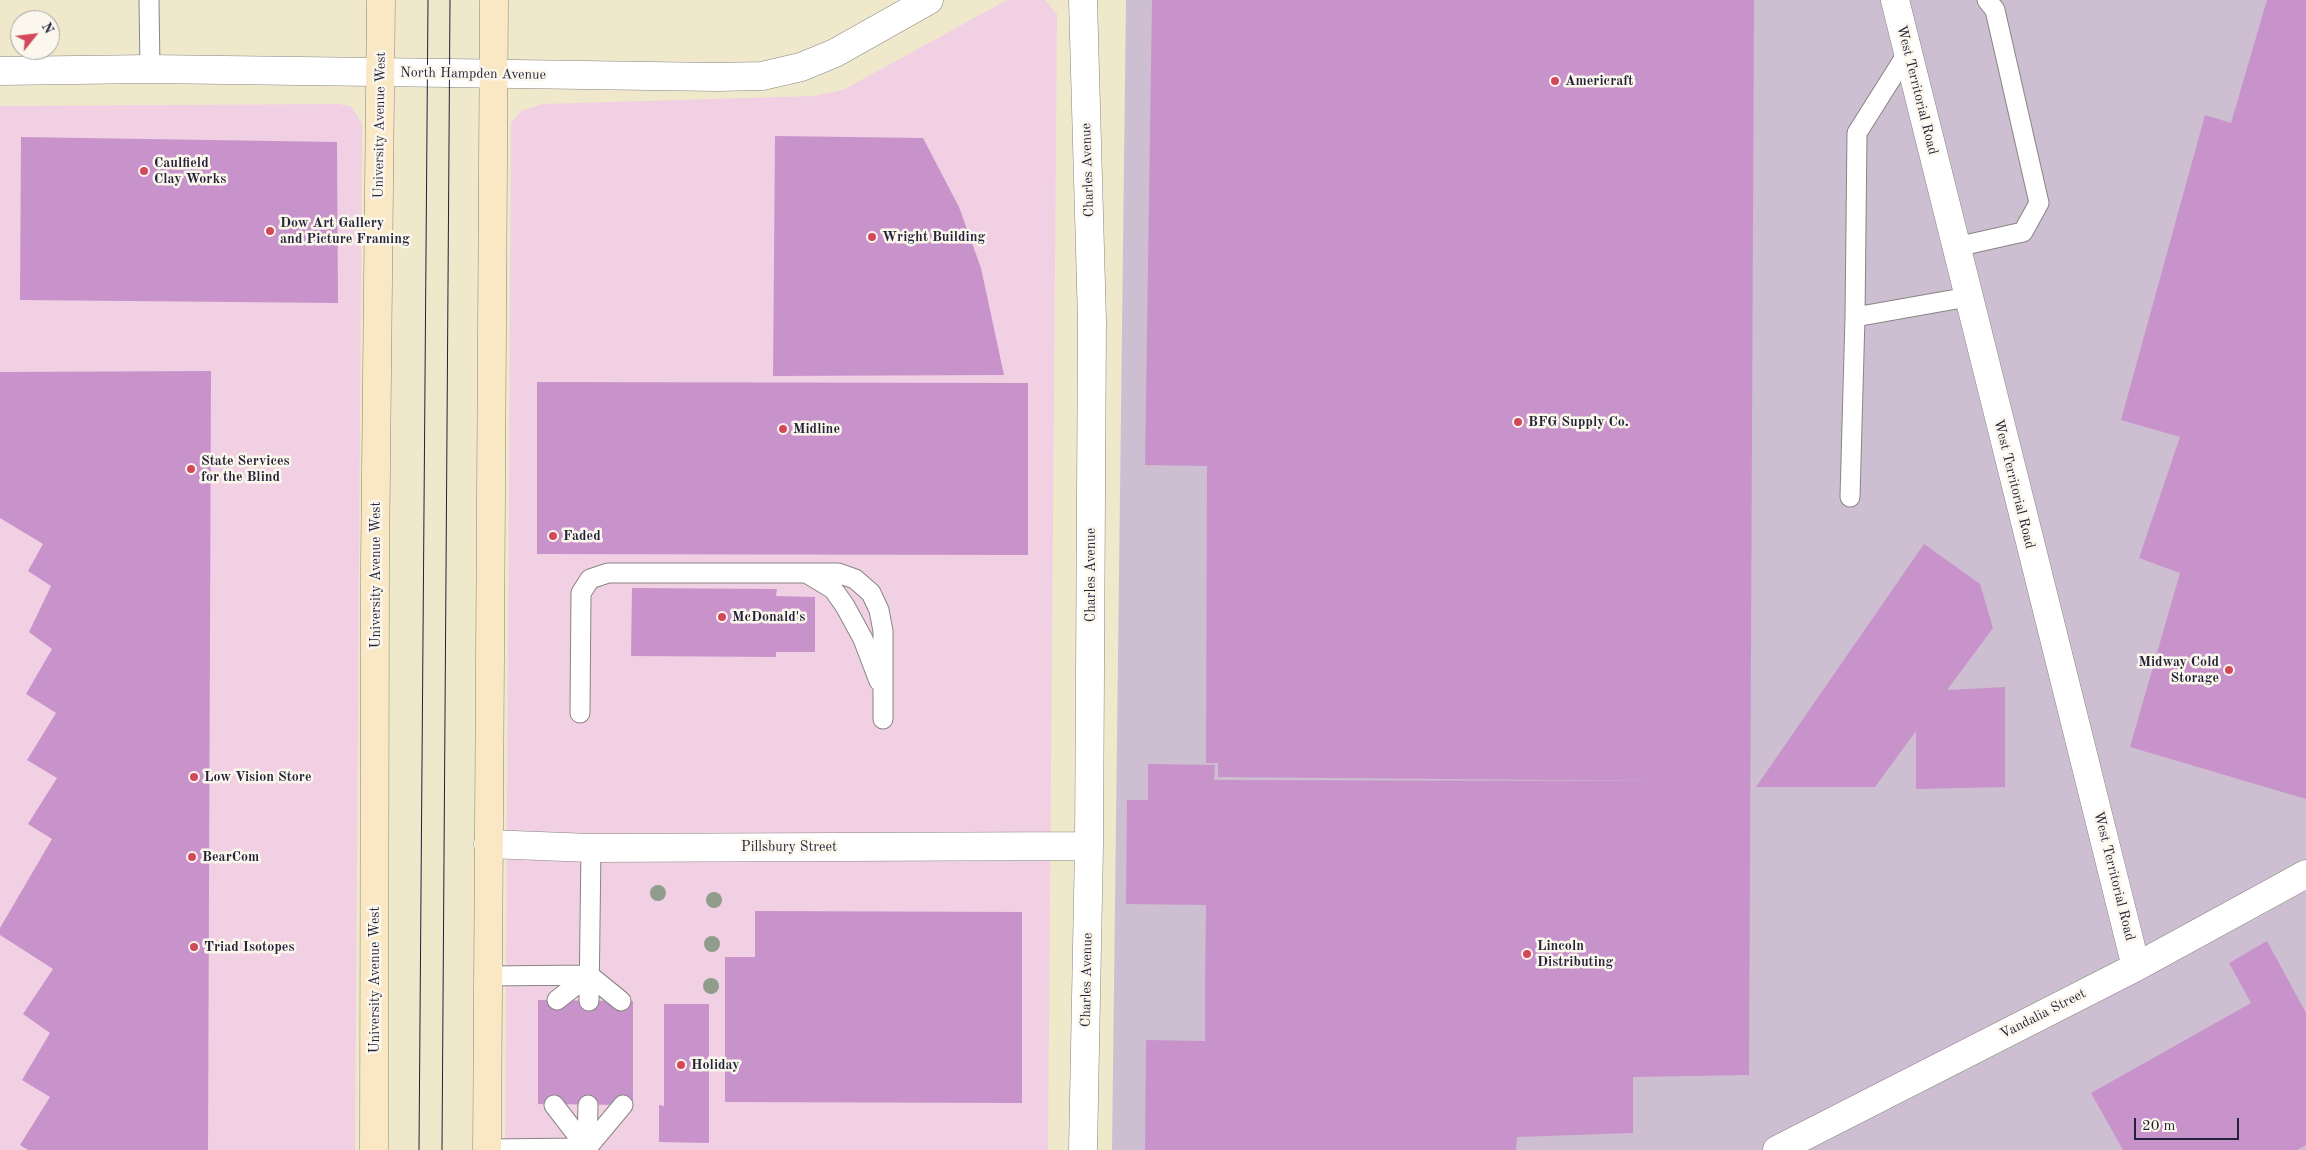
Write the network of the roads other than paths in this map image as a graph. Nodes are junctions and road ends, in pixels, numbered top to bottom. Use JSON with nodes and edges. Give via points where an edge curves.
{"nodes":[{"id":1,"x":150,"y":0,"type":"edge"},
{"id":2,"x":381,"y":0,"type":"edge"},
{"id":3,"x":494,"y":0,"type":"edge"},
{"id":4,"x":929,"y":0,"type":"edge"},
{"id":5,"x":1083,"y":0,"type":"edge"},
{"id":6,"x":1895,"y":0,"type":"edge"},
{"id":7,"x":1987,"y":0,"type":"edge"},
{"id":8,"x":1908,"y":52,"type":"junction"},
{"id":9,"x":150,"y":69,"type":"junction"},
{"id":10,"x":381,"y":71,"type":"junction"},
{"id":11,"x":0,"y":72,"type":"edge"},
{"id":12,"x":493,"y":75,"type":"junction"},
{"id":13,"x":1956,"y":247,"type":"junction"},
{"id":14,"x":1968,"y":297,"type":"junction"},
{"id":15,"x":1855,"y":317,"type":"junction"},
{"id":16,"x":1850,"y":496,"type":"dead end"},
{"id":17,"x":806,"y":574,"type":"junction"},
{"id":18,"x":883,"y":692,"type":"junction"},
{"id":19,"x":580,"y":714,"type":"dead end"},
{"id":20,"x":883,"y":719,"type":"dead end"},
{"id":21,"x":488,"y":844,"type":"junction"},
{"id":22,"x":1089,"y":846,"type":"junction"},
{"id":23,"x":591,"y":848,"type":"junction"},
{"id":24,"x":2306,"y":874,"type":"edge"},
{"id":25,"x":2136,"y":967,"type":"junction"},
{"id":26,"x":589,"y":975,"type":"junction"},
{"id":27,"x":487,"y":976,"type":"junction"},
{"id":28,"x":558,"y":1000,"type":"dead end"},
{"id":29,"x":589,"y":1001,"type":"dead end"},
{"id":30,"x":621,"y":1001,"type":"dead end"},
{"id":31,"x":554,"y":1105,"type":"dead end"},
{"id":32,"x":588,"y":1105,"type":"dead end"},
{"id":33,"x":623,"y":1105,"type":"dead end"},
{"id":34,"x":587,"y":1148,"type":"junction"},
{"id":35,"x":487,"y":1149,"type":"edge"},
{"id":36,"x":374,"y":1150,"type":"edge"},
{"id":37,"x":1083,"y":1150,"type":"edge"},
{"id":38,"x":1776,"y":1150,"type":"edge"}],
"edges":[{"from":1,"to":9,"type":"lane"},
{"from":2,"to":10,"type":"main road","name":"University Avenue West"},
{"from":3,"to":12,"type":"main road"},
{"from":4,"to":12,"type":"street","name":"North Hampden Avenue","via":[[835,53],[801,67],[762,76]]},
{"from":5,"to":22,"type":"street","name":"Charles Avenue","via":[[1092,321]]},
{"from":6,"to":8,"type":"street","name":"West Territorial Road"},
{"from":7,"to":13,"type":"lane","via":[[1995,10],[2039,203],[2022,232]]},
{"from":8,"to":13,"type":"street","name":"West Territorial Road"},
{"from":8,"to":15,"type":"lane","via":[[1857,133]]},
{"from":9,"to":10,"type":"street","name":"North Hampden Avenue"},
{"from":9,"to":11,"type":"street","name":"North Hampden Avenue"},
{"from":10,"to":12,"type":"street","name":"North Hampden Avenue"},
{"from":10,"to":36,"type":"main road","name":"University Avenue West","via":[[375,564]]},
{"from":12,"to":21,"type":"main road"},
{"from":13,"to":14,"type":"street","name":"West Territorial Road"},
{"from":14,"to":15,"type":"lane"},
{"from":14,"to":25,"type":"street","name":"West Territorial Road"},
{"from":15,"to":16,"type":"lane"},
{"from":17,"to":18,"type":"lane","via":[[832,589],[845,606],[863,639]]},
{"from":17,"to":18,"type":"lane","via":[[838,574],[855,579],[871,593],[879,610],[883,631]]},
{"from":17,"to":19,"type":"lane","via":[[608,573],[590,580],[581,593]]},
{"from":18,"to":20,"type":"lane"},
{"from":21,"to":23,"type":"street","name":"Pillsbury Street"},
{"from":21,"to":27,"type":"main road"},
{"from":22,"to":23,"type":"street","name":"Pillsbury Street"},
{"from":22,"to":37,"type":"street","name":"Charles Avenue"},
{"from":23,"to":26,"type":"lane"},
{"from":24,"to":25,"type":"street","name":"Vandalia Street"},
{"from":25,"to":38,"type":"street","name":"Vandalia Street"},
{"from":26,"to":27,"type":"lane"},
{"from":26,"to":28,"type":"lane"},
{"from":26,"to":29,"type":"lane"},
{"from":26,"to":30,"type":"lane"},
{"from":27,"to":35,"type":"main road"},
{"from":31,"to":34,"type":"lane"},
{"from":32,"to":34,"type":"lane"},
{"from":33,"to":34,"type":"lane"},
{"from":34,"to":35,"type":"lane"}]}
